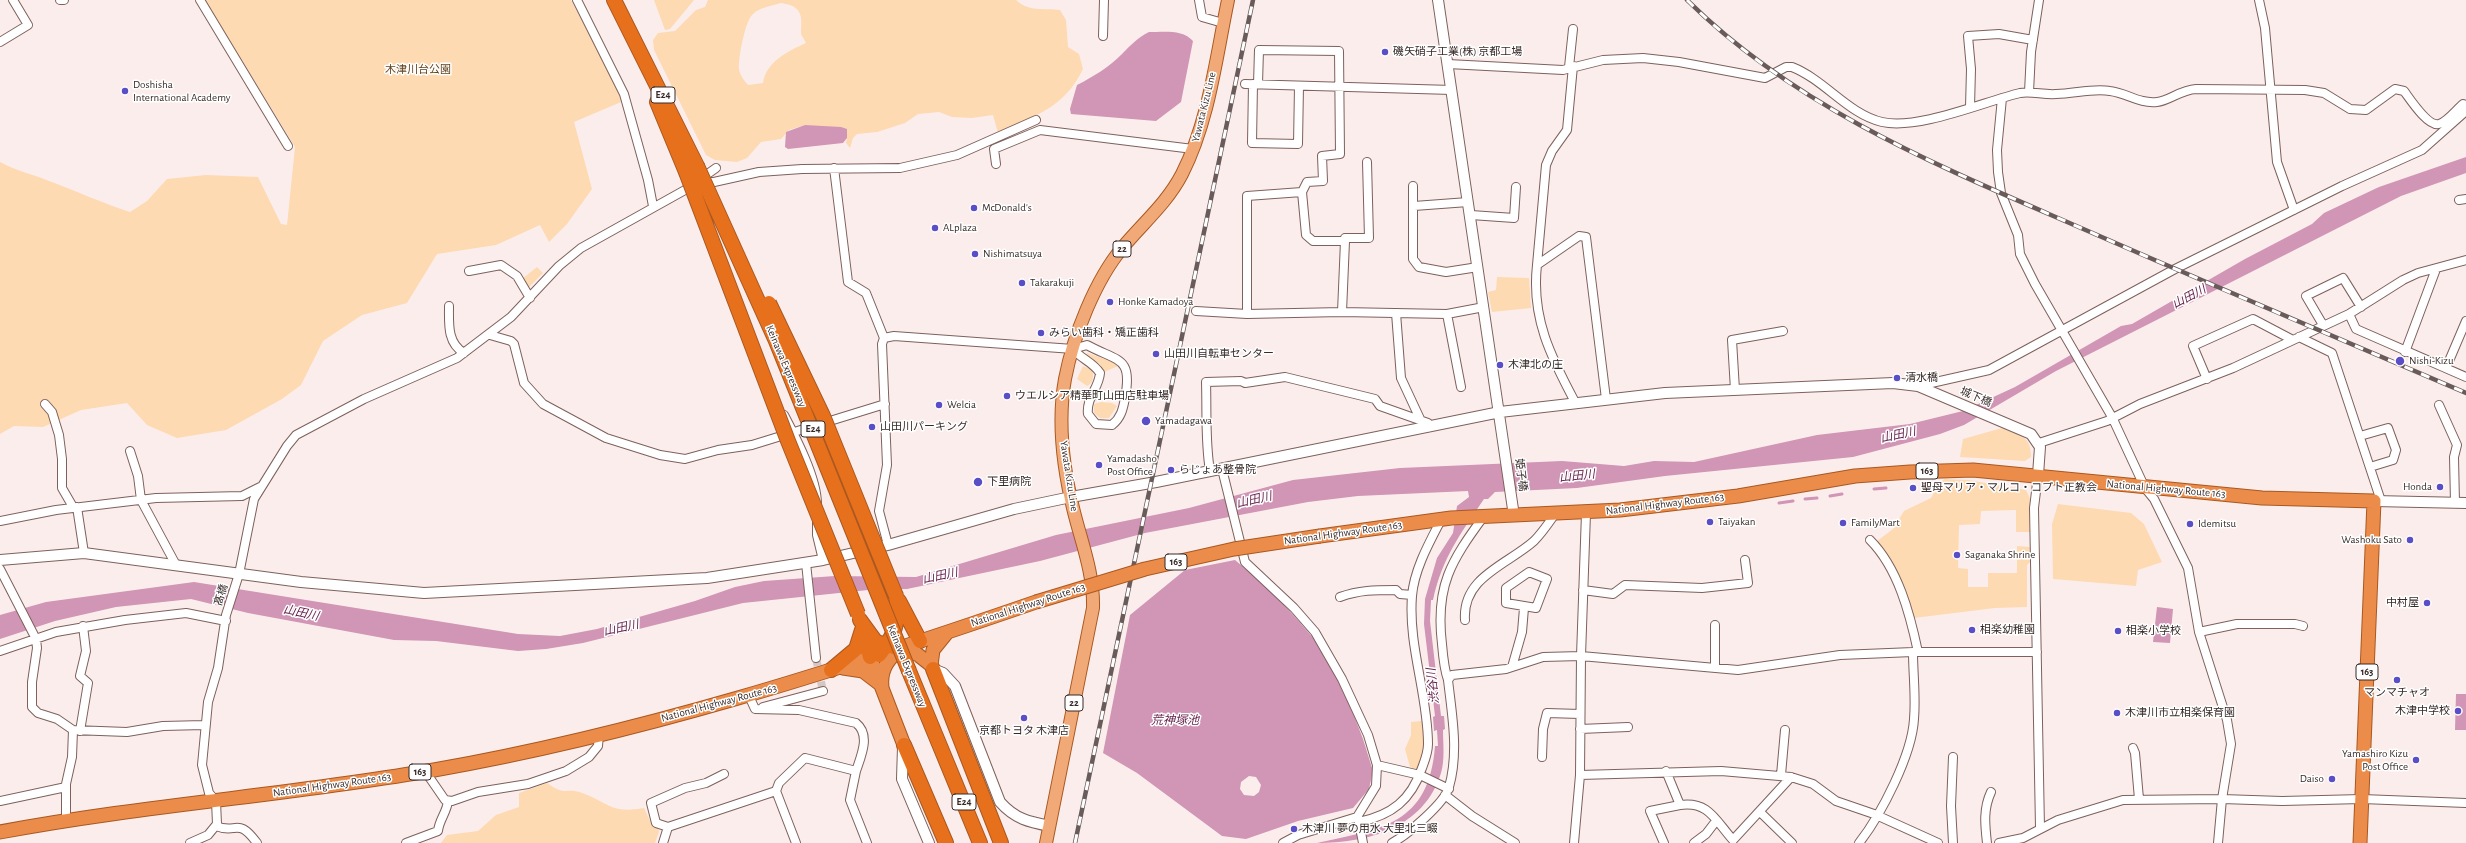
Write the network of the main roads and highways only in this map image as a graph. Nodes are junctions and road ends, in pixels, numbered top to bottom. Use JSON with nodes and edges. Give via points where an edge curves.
{"nodes":[{"id":1,"x":614,"y":0,"type":"edge"},
{"id":2,"x":1228,"y":0,"type":"edge"},
{"id":3,"x":691,"y":169,"type":"junction"},
{"id":4,"x":709,"y":192,"type":"junction"},
{"id":5,"x":902,"y":616,"type":"junction"},
{"id":6,"x":860,"y":621,"type":"junction"},
{"id":7,"x":951,"y":631,"type":"junction"},
{"id":8,"x":920,"y":641,"type":"junction"},
{"id":9,"x":887,"y":651,"type":"junction"},
{"id":10,"x":932,"y":667,"type":"junction"},
{"id":11,"x":834,"y":669,"type":"junction"},
{"id":12,"x":882,"y":688,"type":"junction"},
{"id":13,"x":904,"y":745,"type":"joint"},
{"id":14,"x":946,"y":762,"type":"junction"},
{"id":15,"x":0,"y":832,"type":"edge"},
{"id":16,"x":946,"y":843,"type":"edge"},
{"id":17,"x":971,"y":843,"type":"edge"},
{"id":18,"x":980,"y":843,"type":"edge"},
{"id":19,"x":1001,"y":843,"type":"edge"},
{"id":20,"x":1046,"y":843,"type":"edge"},
{"id":21,"x":2360,"y":843,"type":"edge"}],
"edges":[{"from":1,"to":3,"type":"highway"},
{"from":2,"to":20,"type":"main road","name":"Yawata Kizu Line","number":"22","via":[[1201,125],[1182,175],[1163,204],[1123,247],[1108,268],[1073,349],[1065,378],[1062,423],[1064,460],[1093,591],[1090,628]]},
{"from":3,"to":4,"type":"highway","name":"Keinawa Expressway","number":"E24","bridge":true},
{"from":3,"to":6,"type":"highway","bridge":true,"via":[[788,441]]},
{"from":4,"to":5,"type":"highway","bridge":true,"via":[[758,280],[823,416]]},
{"from":4,"to":14,"type":"highway","name":"Keinawa Expressway","number":"E24","bridge":true,"via":[[818,444]]},
{"from":5,"to":8,"type":"highway"},
{"from":5,"to":9,"type":"highway"},
{"from":6,"to":9,"type":"highway"},
{"from":6,"to":9,"type":"highway","via":[[871,637]]},
{"from":6,"to":11,"type":"highway","via":[[856,650]]},
{"from":7,"to":8,"type":"highway","name":"National Highway Route 163","number":"163"},
{"from":7,"to":10,"type":"highway","via":[[936,644]]},
{"from":7,"to":21,"type":"highway","name":"National Highway Route 163","number":"163","bridge":true,"via":[[1145,569],[1234,549],[1446,519],[1586,513],[1738,496],[1855,476],[1973,470],[2262,498],[2377,501]]},
{"from":8,"to":9,"type":"highway","name":"National Highway Route 163","number":"163"},
{"from":8,"to":10,"type":"highway"},
{"from":9,"to":10,"type":"highway","via":[[917,654]]},
{"from":9,"to":11,"type":"highway","name":"National Highway Route 163","number":"163"},
{"from":9,"to":12,"type":"highway"},
{"from":9,"to":12,"type":"highway","via":[[891,658],[884,670]]},
{"from":10,"to":19,"type":"highway"},
{"from":11,"to":12,"type":"highway","via":[[863,671]]},
{"from":11,"to":15,"type":"highway","name":"National Highway Route 163","number":"163","via":[[749,696],[599,734],[425,771],[66,820]]},
{"from":12,"to":13,"type":"highway"},
{"from":13,"to":16,"type":"highway"},
{"from":14,"to":17,"type":"highway","name":"Keinawa Expressway","number":"E24"},
{"from":14,"to":18,"type":"highway","name":"Keinawa Expressway","number":"E24"}]}
